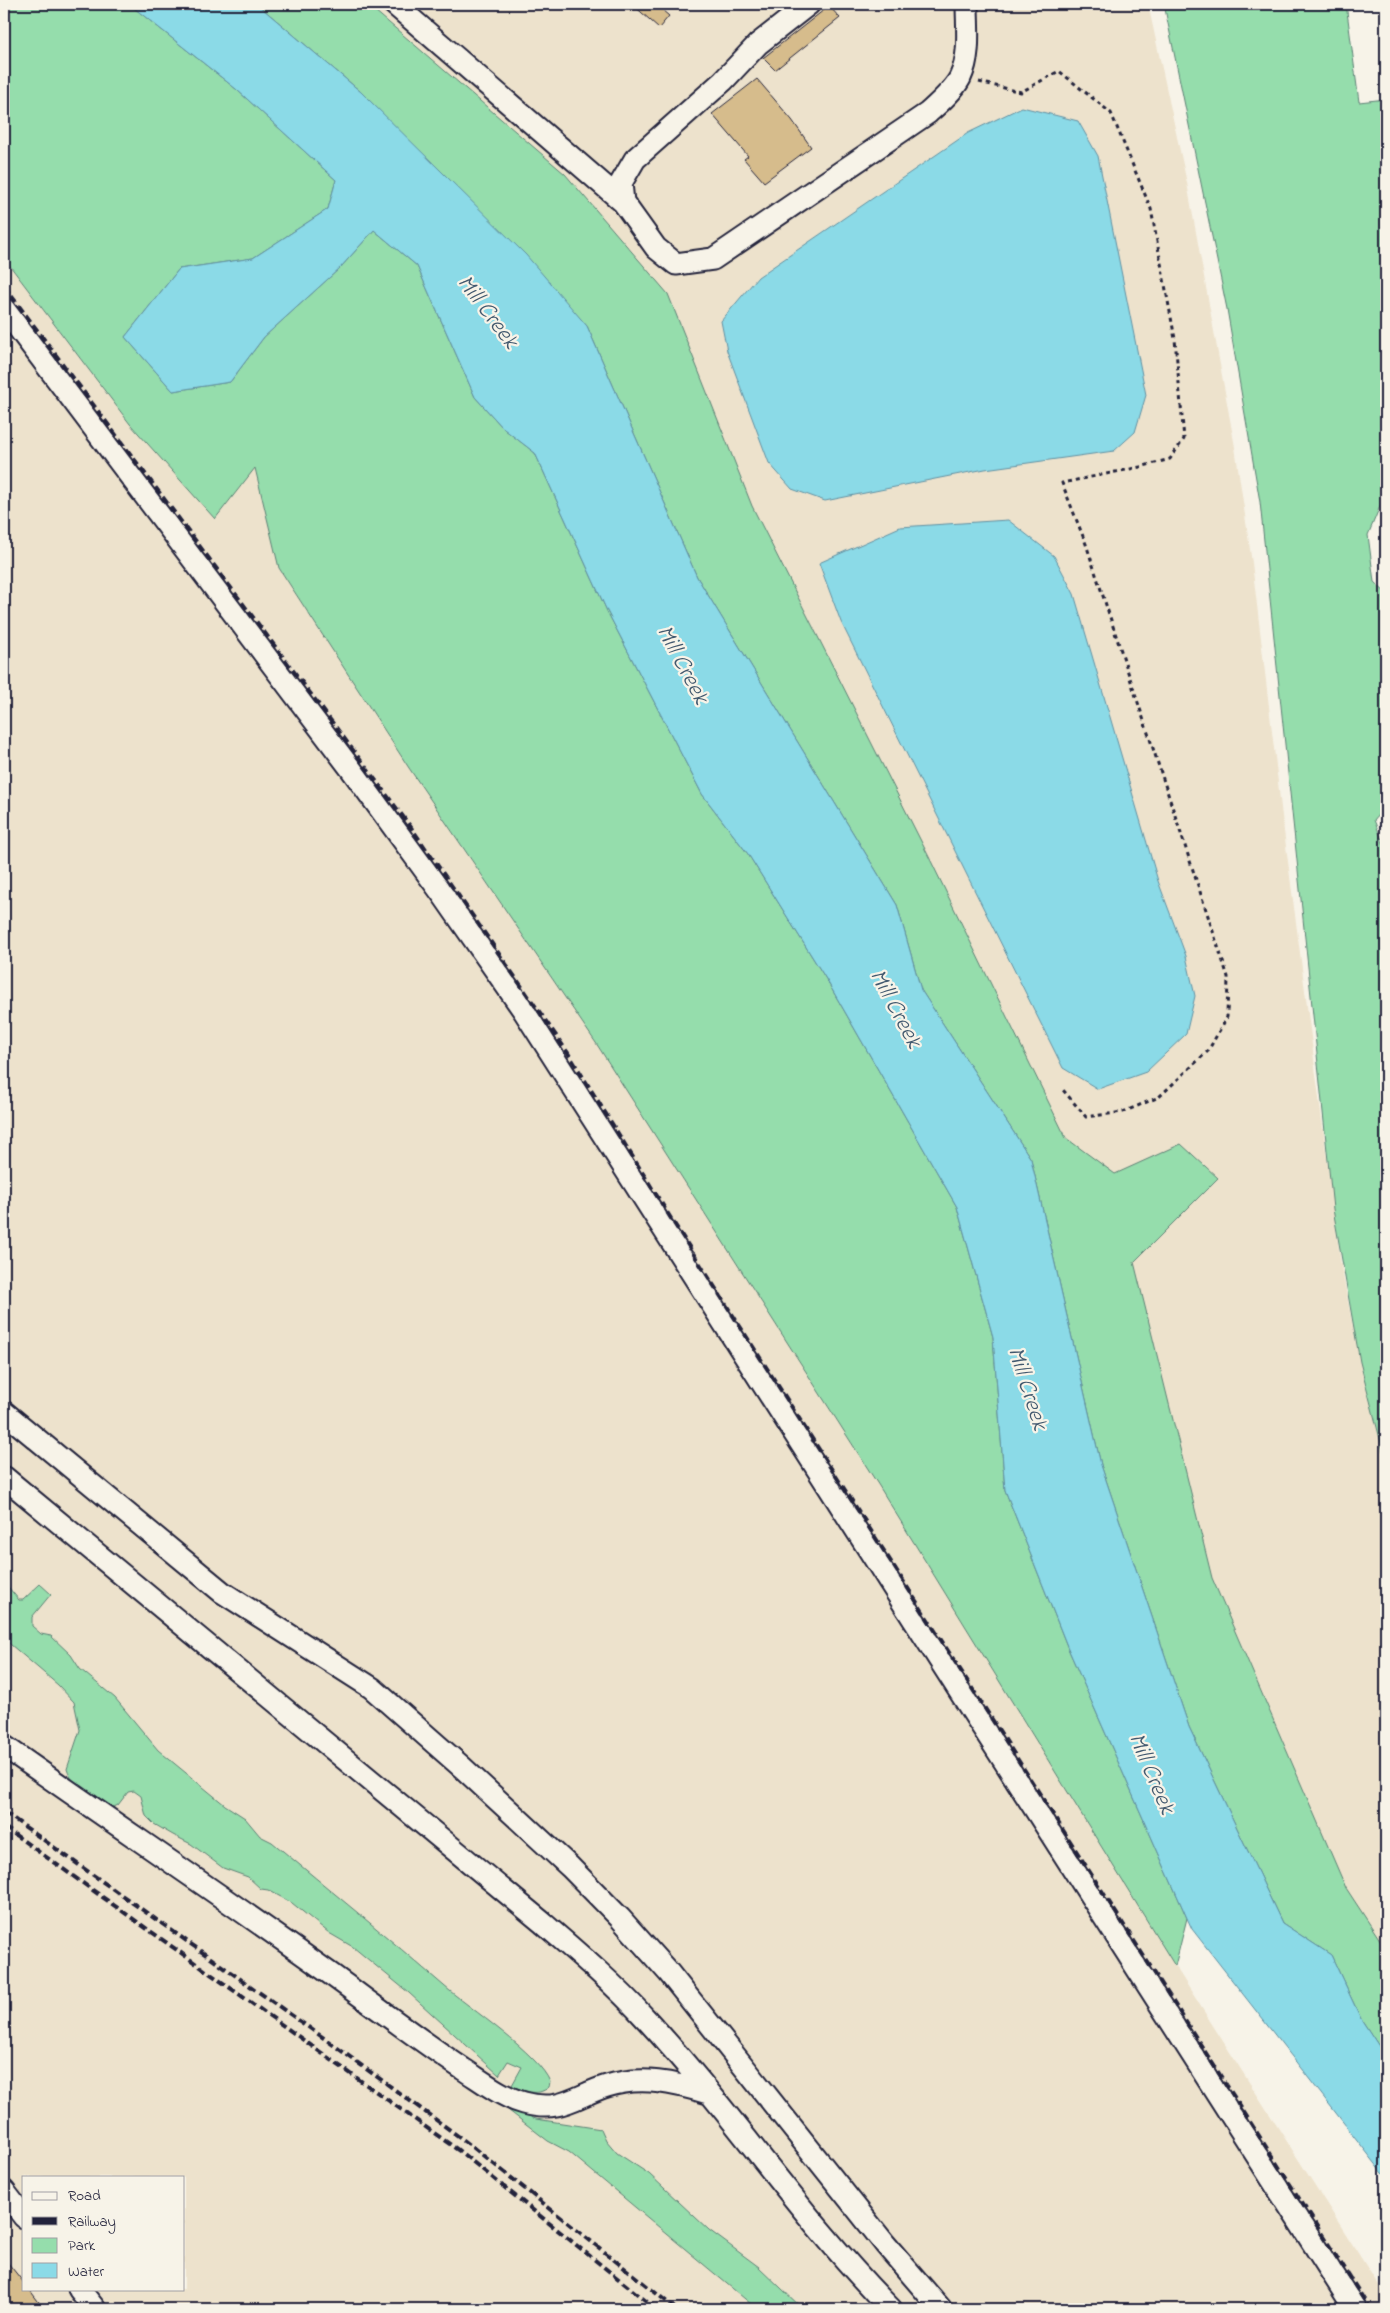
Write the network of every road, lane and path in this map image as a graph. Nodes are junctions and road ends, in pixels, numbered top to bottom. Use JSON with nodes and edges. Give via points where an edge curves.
{"nodes":[{"id":1,"x":394,"y":4,"type":"edge"},
{"id":2,"x":809,"y":4,"type":"edge"},
{"id":3,"x":967,"y":4,"type":"edge"},
{"id":4,"x":960,"y":78,"type":"junction"},
{"id":5,"x":622,"y":202,"type":"junction"},
{"id":6,"x":4,"y":309,"type":"edge"},
{"id":7,"x":1063,"y":1090,"type":"dead end"},
{"id":8,"x":4,"y":1412,"type":"edge"},
{"id":9,"x":4,"y":1477,"type":"edge"},
{"id":10,"x":4,"y":1746,"type":"edge"},
{"id":11,"x":708,"y":2093,"type":"junction"},
{"id":12,"x":4,"y":2191,"type":"edge"},
{"id":13,"x":22,"y":2214,"type":"edge"},
{"id":14,"x":80,"y":2290,"type":"edge"},
{"id":15,"x":94,"y":2309,"type":"edge"},
{"id":16,"x":891,"y":2309,"type":"edge"},
{"id":17,"x":940,"y":2309,"type":"edge"},
{"id":18,"x":1355,"y":2309,"type":"edge"}],
"edges":[{"from":1,"to":5,"type":"lane"},
{"from":2,"to":5,"type":"lane","via":[[758,44],[723,81],[635,159],[621,183]]},
{"from":3,"to":4,"type":"lane","via":[[968,48]]},
{"from":4,"to":5,"type":"lane","via":[[928,113],[713,259],[676,264],[656,248]]},
{"from":4,"to":7,"type":"path","via":[[1021,92],[1059,71],[1111,113],[1151,209],[1176,339],[1184,439],[1170,459],[1062,483],[1086,544],[1228,977],[1227,1018],[1208,1051],[1159,1097],[1123,1112],[1086,1117]]},
{"from":6,"to":18,"type":"lane","via":[[396,829],[535,1027]]},
{"from":8,"to":17,"type":"lane","via":[[222,1592],[372,1688],[570,1867],[669,1973]]},
{"from":9,"to":11,"type":"lane","via":[[577,1952],[647,2020]]},
{"from":10,"to":11,"type":"lane","via":[[438,2052],[509,2096],[533,2104],[559,2105],[606,2086],[641,2081],[672,2083]]},
{"from":11,"to":16,"type":"lane","via":[[819,2230]]},
{"from":12,"to":13,"type":"lane"},
{"from":14,"to":15,"type":"lane"}]}
